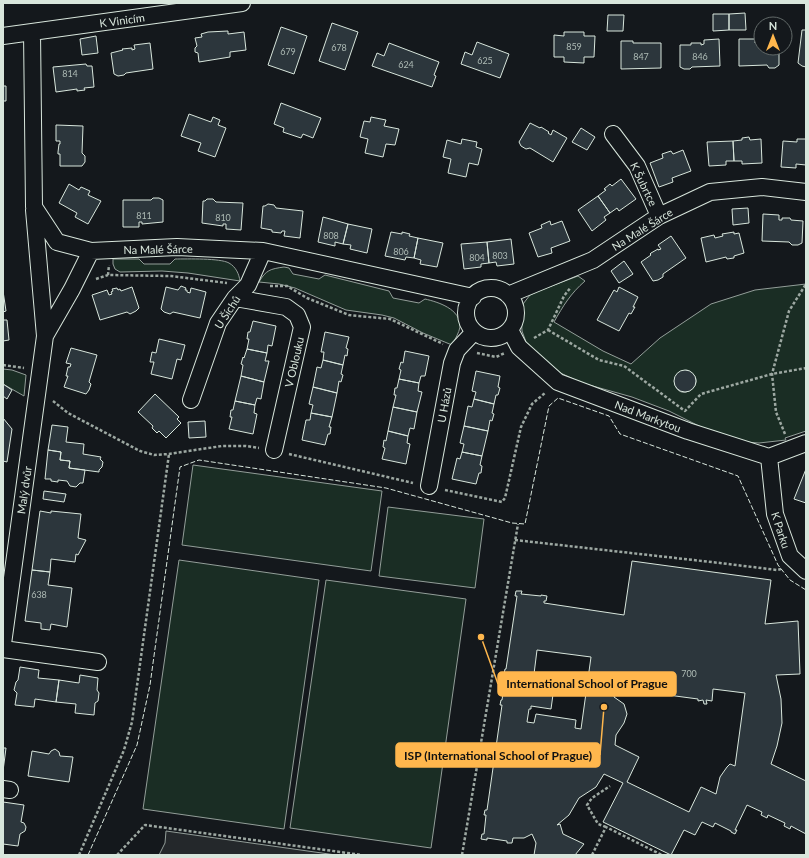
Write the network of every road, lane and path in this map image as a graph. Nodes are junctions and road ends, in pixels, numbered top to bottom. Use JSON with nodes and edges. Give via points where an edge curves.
{"nodes":[{"id":1,"x":242,"y":3,"type":"edge"},
{"id":2,"x":32,"y":32,"type":"junction"},
{"id":3,"x":3,"y":36,"type":"edge"},
{"id":4,"x":613,"y":134,"type":"dead end"},
{"id":5,"x":806,"y":192,"type":"edge"},
{"id":6,"x":34,"y":207,"type":"junction"},
{"id":7,"x":659,"y":216,"type":"junction"},
{"id":8,"x":91,"y":251,"type":"junction"},
{"id":9,"x":263,"y":251,"type":"junction"},
{"id":10,"x":574,"y":284,"type":"dead end"},
{"id":11,"x":806,"y":284,"type":"edge"},
{"id":12,"x":248,"y":285,"type":"junction"},
{"id":13,"x":72,"y":289,"type":"junction"},
{"id":14,"x":508,"y":295,"type":"junction"},
{"id":15,"x":473,"y":297,"type":"junction"},
{"id":16,"x":235,"y":298,"type":"junction"},
{"id":17,"x":510,"y":330,"type":"junction"},
{"id":18,"x":548,"y":330,"type":"junction"},
{"id":19,"x":474,"y":332,"type":"junction"},
{"id":20,"x":46,"y":336,"type":"junction"},
{"id":21,"x":519,"y":347,"type":"junction"},
{"id":22,"x":457,"y":350,"type":"junction"},
{"id":23,"x":3,"y":365,"type":"edge"},
{"id":24,"x":806,"y":368,"type":"edge"},
{"id":25,"x":41,"y":370,"type":"junction"},
{"id":26,"x":772,"y":374,"type":"junction"},
{"id":27,"x":558,"y":382,"type":"junction"},
{"id":28,"x":52,"y":399,"type":"dead end"},
{"id":29,"x":191,"y":400,"type":"dead end"},
{"id":30,"x":806,"y":443,"type":"edge"},
{"id":31,"x":791,"y":449,"type":"junction"},
{"id":32,"x":274,"y":450,"type":"junction"},
{"id":33,"x":169,"y":454,"type":"junction"},
{"id":34,"x":769,"y":457,"type":"junction"},
{"id":35,"x":429,"y":486,"type":"junction"},
{"id":36,"x":518,"y":524,"type":"dead end"},
{"id":37,"x":515,"y":540,"type":"junction"},
{"id":38,"x":802,"y":568,"type":"edge"},
{"id":39,"x":3,"y":644,"type":"edge"},
{"id":40,"x":3,"y":649,"type":"edge"},
{"id":41,"x":98,"y":662,"type":"dead end"},
{"id":42,"x":610,"y":786,"type":"dead end"},
{"id":43,"x":606,"y":827,"type":"junction"},
{"id":44,"x":79,"y":855,"type":"edge"},
{"id":45,"x":117,"y":855,"type":"edge"},
{"id":46,"x":362,"y":855,"type":"edge"},
{"id":47,"x":462,"y":855,"type":"edge"},
{"id":48,"x":592,"y":855,"type":"edge"},
{"id":49,"x":662,"y":855,"type":"edge"}],
"edges":[{"from":1,"to":2,"type":"street","name":"K Vinicím"},
{"from":2,"to":3,"type":"street","name":"K Vinicím"},
{"from":2,"to":6,"type":"street"},
{"from":4,"to":7,"type":"street","name":"K Šubrtce","via":[[637,166]]},
{"from":5,"to":7,"type":"street","name":"Na Malé Šárce","via":[[762,187],[710,192]]},
{"from":6,"to":8,"type":"street","name":"Na Malé Šárce","via":[[56,242]]},
{"from":6,"to":20,"type":"street","name":"Malý dvůr"},
{"from":7,"to":14,"type":"street","name":"Na Malé Šárce","via":[[593,260]]},
{"from":8,"to":9,"type":"street","name":"Na Malé Šárce","via":[[177,247]]},
{"from":8,"to":13,"type":"street","name":"Malý dvůr"},
{"from":9,"to":12,"type":"street","name":"U Šíchů"},
{"from":9,"to":15,"type":"street","name":"Na Malé Šárce"},
{"from":10,"to":18,"type":"path","via":[[564,296]]},
{"from":11,"to":26,"type":"path","via":[[789,311]]},
{"from":12,"to":13,"type":"path","via":[[171,276],[108,275]]},
{"from":12,"to":16,"type":"street","name":"U Šíchů"},
{"from":12,"to":22,"type":"path","via":[[288,286],[307,298],[349,315],[390,319]]},
{"from":13,"to":20,"type":"street","name":"Malý dvůr"},
{"from":14,"to":15,"type":"street","via":[[501,290],[486,289]]},
{"from":14,"to":17,"type":"street","via":[[513,301],[516,316]]},
{"from":15,"to":19,"type":"street","via":[[466,311],[469,326]]},
{"from":16,"to":29,"type":"street","name":"U Šíchů","via":[[218,323]]},
{"from":16,"to":32,"type":"street","name":"V Oblouku","via":[[286,307],[297,315],[302,327]]},
{"from":17,"to":19,"type":"street","via":[[496,338],[488,338]]},
{"from":17,"to":21,"type":"street","name":"Nad Markytou"},
{"from":18,"to":21,"type":"path"},
{"from":18,"to":26,"type":"path","via":[[599,360],[624,366],[685,411],[701,394]]},
{"from":19,"to":22,"type":"street","name":"U Házů"},
{"from":20,"to":25,"type":"street","name":"Malý dvůr"},
{"from":21,"to":22,"type":"path","via":[[496,357]]},
{"from":21,"to":27,"type":"street","name":"Nad Markytou"},
{"from":22,"to":35,"type":"street","name":"U Házů","via":[[452,363]]},
{"from":23,"to":25,"type":"path"},
{"from":24,"to":26,"type":"path"},
{"from":25,"to":39,"type":"street","name":"Malý dvůr"},
{"from":26,"to":31,"type":"path","via":[[776,412]]},
{"from":27,"to":34,"type":"street","name":"Nad Markytou","via":[[688,431]]},
{"from":27,"to":35,"type":"path","via":[[532,404],[521,426],[502,502]]},
{"from":28,"to":33,"type":"path","via":[[68,413],[140,451],[154,455]]},
{"from":30,"to":31,"type":"street"},
{"from":31,"to":34,"type":"street"},
{"from":32,"to":33,"type":"path","via":[[222,446]]},
{"from":32,"to":35,"type":"path"},
{"from":33,"to":44,"type":"path","via":[[132,722],[124,750]]},
{"from":34,"to":38,"type":"street","name":"K Parku","via":[[775,514],[790,556]]},
{"from":36,"to":37,"type":"path"},
{"from":37,"to":38,"type":"path","via":[[777,570]]},
{"from":37,"to":47,"type":"path"},
{"from":40,"to":41,"type":"street"},
{"from":42,"to":43,"type":"path","via":[[592,798],[587,805],[598,824]]},
{"from":43,"to":48,"type":"path"},
{"from":43,"to":49,"type":"path"},
{"from":45,"to":46,"type":"path","via":[[145,825]]}]}
